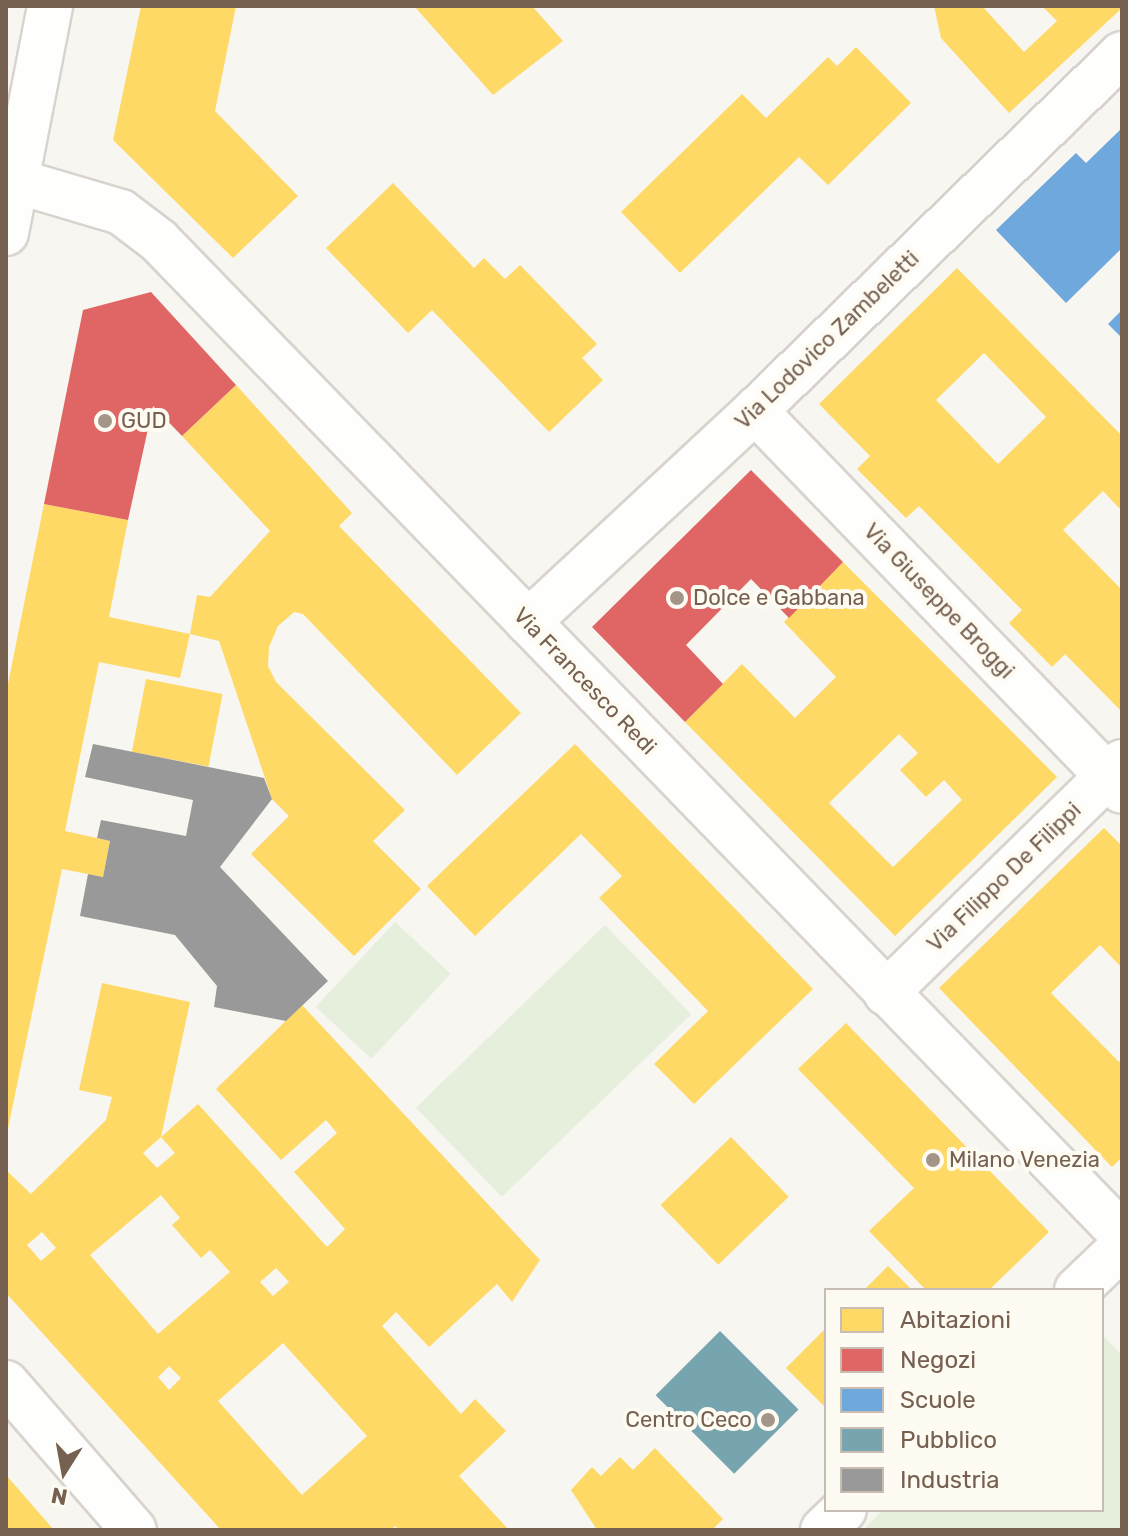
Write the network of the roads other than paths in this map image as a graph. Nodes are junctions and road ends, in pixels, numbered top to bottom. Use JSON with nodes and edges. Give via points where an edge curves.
{"nodes":[{"id":1,"x":50,"y":6,"type":"edge"},
{"id":2,"x":1122,"y":54,"type":"edge"},
{"id":3,"x":16,"y":181,"type":"junction"},
{"id":4,"x":6,"y":233,"type":"edge"},
{"id":5,"x":755,"y":411,"type":"junction"},
{"id":6,"x":528,"y":622,"type":"junction"},
{"id":7,"x":1117,"y":776,"type":"edge"},
{"id":8,"x":886,"y":993,"type":"junction"},
{"id":9,"x":1122,"y":1234,"type":"edge"},
{"id":10,"x":1122,"y":1247,"type":"edge"},
{"id":11,"x":1079,"y":1288,"type":"edge"},
{"id":12,"x":8,"y":1386,"type":"edge"},
{"id":13,"x":842,"y":1512,"type":"edge"},
{"id":14,"x":134,"y":1530,"type":"edge"},
{"id":15,"x":823,"y":1530,"type":"edge"}],
"edges":[{"from":1,"to":3,"type":"street"},
{"from":2,"to":5,"type":"street","name":"Via Lodovico Zambeletti"},
{"from":3,"to":4,"type":"street"},
{"from":3,"to":6,"type":"street","name":"Via Francesco Redi","via":[[121,212],[159,241]]},
{"from":5,"to":6,"type":"street","name":"Via Lodovico Zambeletti"},
{"from":5,"to":7,"type":"street","name":"Via Giuseppe Broggi"},
{"from":6,"to":8,"type":"street","name":"Via Francesco Redi"},
{"from":7,"to":8,"type":"street","name":"Via Filippo De Filippi"},
{"from":8,"to":9,"type":"street","name":"Via Francesco Redi"},
{"from":10,"to":11,"type":"street"},
{"from":12,"to":14,"type":"street"},
{"from":13,"to":15,"type":"street"}]}
